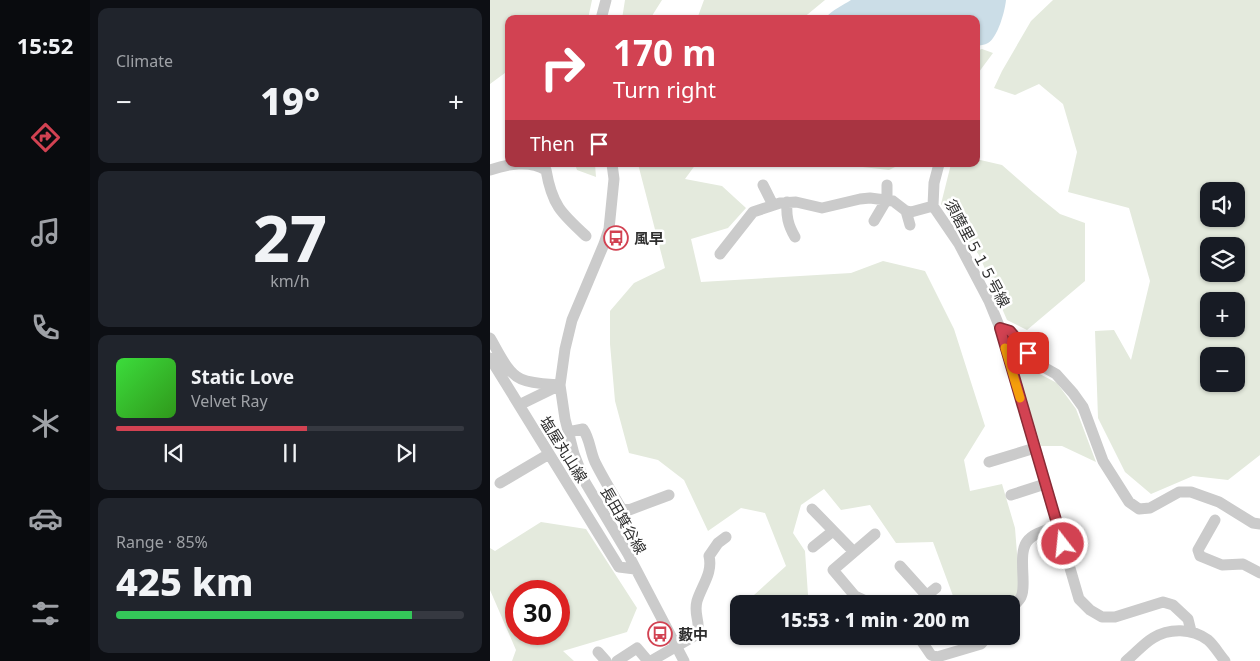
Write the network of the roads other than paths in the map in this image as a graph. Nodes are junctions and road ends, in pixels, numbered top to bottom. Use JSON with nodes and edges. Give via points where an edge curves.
{"nodes":[{"id":1,"x":606,"y":0,"type":"edge"},
{"id":2,"x":602,"y":15,"type":"edge"},
{"id":3,"x":505,"y":165,"type":"edge"},
{"id":4,"x":541,"y":167,"type":"edge"},
{"id":5,"x":612,"y":167,"type":"edge"},
{"id":6,"x":938,"y":167,"type":"edge"},
{"id":7,"x":490,"y":170,"type":"edge"},
{"id":8,"x":763,"y":185,"type":"dead end"},
{"id":9,"x":887,"y":185,"type":"dead end"},
{"id":10,"x":887,"y":199,"type":"junction"},
{"id":11,"x":786,"y":202,"type":"junction"},
{"id":12,"x":773,"y":205,"type":"junction"},
{"id":13,"x":933,"y":206,"type":"junction"},
{"id":14,"x":906,"y":211,"type":"junction"},
{"id":15,"x":874,"y":221,"type":"dead end"},
{"id":16,"x":910,"y":225,"type":"dead end"},
{"id":17,"x":586,"y":236,"type":"dead end"},
{"id":18,"x":796,"y":237,"type":"dead end"},
{"id":19,"x":720,"y":254,"type":"dead end"},
{"id":20,"x":1000,"y":328,"type":"junction"},
{"id":21,"x":490,"y":338,"type":"edge"},
{"id":22,"x":490,"y":358,"type":"edge"},
{"id":23,"x":560,"y":385,"type":"junction"},
{"id":24,"x":519,"y":405,"type":"junction"},
{"id":25,"x":568,"y":432,"type":"junction"},
{"id":26,"x":1035,"y":448,"type":"junction"},
{"id":27,"x":549,"y":454,"type":"junction"},
{"id":28,"x":989,"y":462,"type":"dead end"},
{"id":29,"x":500,"y":482,"type":"dead end"},
{"id":30,"x":1045,"y":484,"type":"junction"},
{"id":31,"x":669,"y":495,"type":"dead end"},
{"id":32,"x":1011,"y":495,"type":"dead end"},
{"id":33,"x":812,"y":509,"type":"dead end"},
{"id":34,"x":1215,"y":520,"type":"dead end"},
{"id":35,"x":1260,"y":524,"type":"edge"},
{"id":36,"x":1058,"y":526,"type":"junction"},
{"id":37,"x":833,"y":531,"type":"junction"},
{"id":38,"x":875,"y":534,"type":"dead end"},
{"id":39,"x":726,"y":537,"type":"dead end"},
{"id":40,"x":813,"y":547,"type":"dead end"},
{"id":41,"x":854,"y":552,"type":"junction"},
{"id":42,"x":900,"y":566,"type":"dead end"},
{"id":43,"x":635,"y":569,"type":"junction"},
{"id":44,"x":1260,"y":573,"type":"edge"},
{"id":45,"x":854,"y":595,"type":"edge"},
{"id":46,"x":928,"y":595,"type":"edge"},
{"id":47,"x":1020,"y":599,"type":"edge"},
{"id":48,"x":1191,"y":631,"type":"junction"},
{"id":49,"x":924,"y":645,"type":"edge"},
{"id":50,"x":978,"y":645,"type":"edge"},
{"id":51,"x":676,"y":648,"type":"junction"},
{"id":52,"x":617,"y":661,"type":"edge"},
{"id":53,"x":650,"y":661,"type":"edge"},
{"id":54,"x":684,"y":661,"type":"edge"},
{"id":55,"x":1126,"y":661,"type":"edge"},
{"id":56,"x":1225,"y":661,"type":"edge"}],
"edges":[{"from":1,"to":2,"type":"street"},
{"from":3,"to":7,"type":"street"},
{"from":4,"to":17,"type":"street","via":[[546,170],[555,202]]},
{"from":5,"to":23,"type":"street","name":"長田箕谷線","via":[[609,230],[572,320]]},
{"from":6,"to":13,"type":"street","name":"須磨里５１５号線"},
{"from":8,"to":12,"type":"street"},
{"from":9,"to":10,"type":"street"},
{"from":10,"to":11,"type":"street","via":[[860,199],[822,208]]},
{"from":10,"to":14,"type":"street"},
{"from":10,"to":15,"type":"street"},
{"from":11,"to":12,"type":"street"},
{"from":11,"to":18,"type":"street","via":[[790,229]]},
{"from":12,"to":19,"type":"street","via":[[752,208],[744,226]]},
{"from":13,"to":14,"type":"street"},
{"from":13,"to":20,"type":"street","name":"須磨里５１５号線","via":[[959,244]]},
{"from":14,"to":16,"type":"street"},
{"from":20,"to":26,"type":"street","name":"須磨里５１５号線"},
{"from":20,"to":35,"type":"street","via":[[1010,331],[1038,364],[1056,374],[1083,407],[1103,461],[1129,502],[1139,509],[1150,508],[1179,492],[1190,492],[1219,502]]},
{"from":21,"to":23,"type":"street","via":[[510,370],[520,379]]},
{"from":22,"to":24,"type":"street","name":"塩屋丸山線"},
{"from":23,"to":24,"type":"street"},
{"from":23,"to":25,"type":"street","name":"長田箕谷線"},
{"from":24,"to":27,"type":"street","name":"塩屋丸山線"},
{"from":25,"to":31,"type":"street","via":[[583,429],[588,436],[595,462],[621,508],[629,510]]},
{"from":25,"to":43,"type":"street","name":"長田箕谷線","via":[[586,482]]},
{"from":26,"to":28,"type":"street"},
{"from":26,"to":30,"type":"street","name":"須磨里５１５号線"},
{"from":27,"to":29,"type":"street"},
{"from":27,"to":43,"type":"street","name":"塩屋丸山線","via":[[619,567]]},
{"from":30,"to":32,"type":"street"},
{"from":30,"to":36,"type":"street","name":"須磨里５１５号線"},
{"from":33,"to":37,"type":"street"},
{"from":34,"to":44,"type":"street","via":[[1198,550],[1200,556],[1222,565],[1243,564]]},
{"from":36,"to":47,"type":"street","via":[[1036,533],[1027,540],[1023,550]]},
{"from":36,"to":48,"type":"street","name":"須磨里５１５号線","via":[[1079,599],[1090,610],[1102,617],[1115,617],[1163,602],[1173,605],[1188,619]]},
{"from":37,"to":40,"type":"street"},
{"from":37,"to":41,"type":"street"},
{"from":38,"to":41,"type":"street"},
{"from":39,"to":51,"type":"street","via":[[709,556],[712,566],[695,612],[699,628],[696,635]]},
{"from":41,"to":45,"type":"street","via":[[833,570]]},
{"from":42,"to":46,"type":"street","via":[[932,592]]},
{"from":43,"to":51,"type":"street","name":"長田箕谷線"},
{"from":48,"to":55,"type":"street","via":[[1165,632],[1152,638]]},
{"from":48,"to":56,"type":"street","via":[[1208,640]]},
{"from":49,"to":50,"type":"street","via":[[931,655],[937,657]]},
{"from":51,"to":53,"type":"street"},
{"from":51,"to":54,"type":"street","name":"長田箕谷線"},
{"from":52,"to":53,"type":"street","via":[[637,648]]}]}
